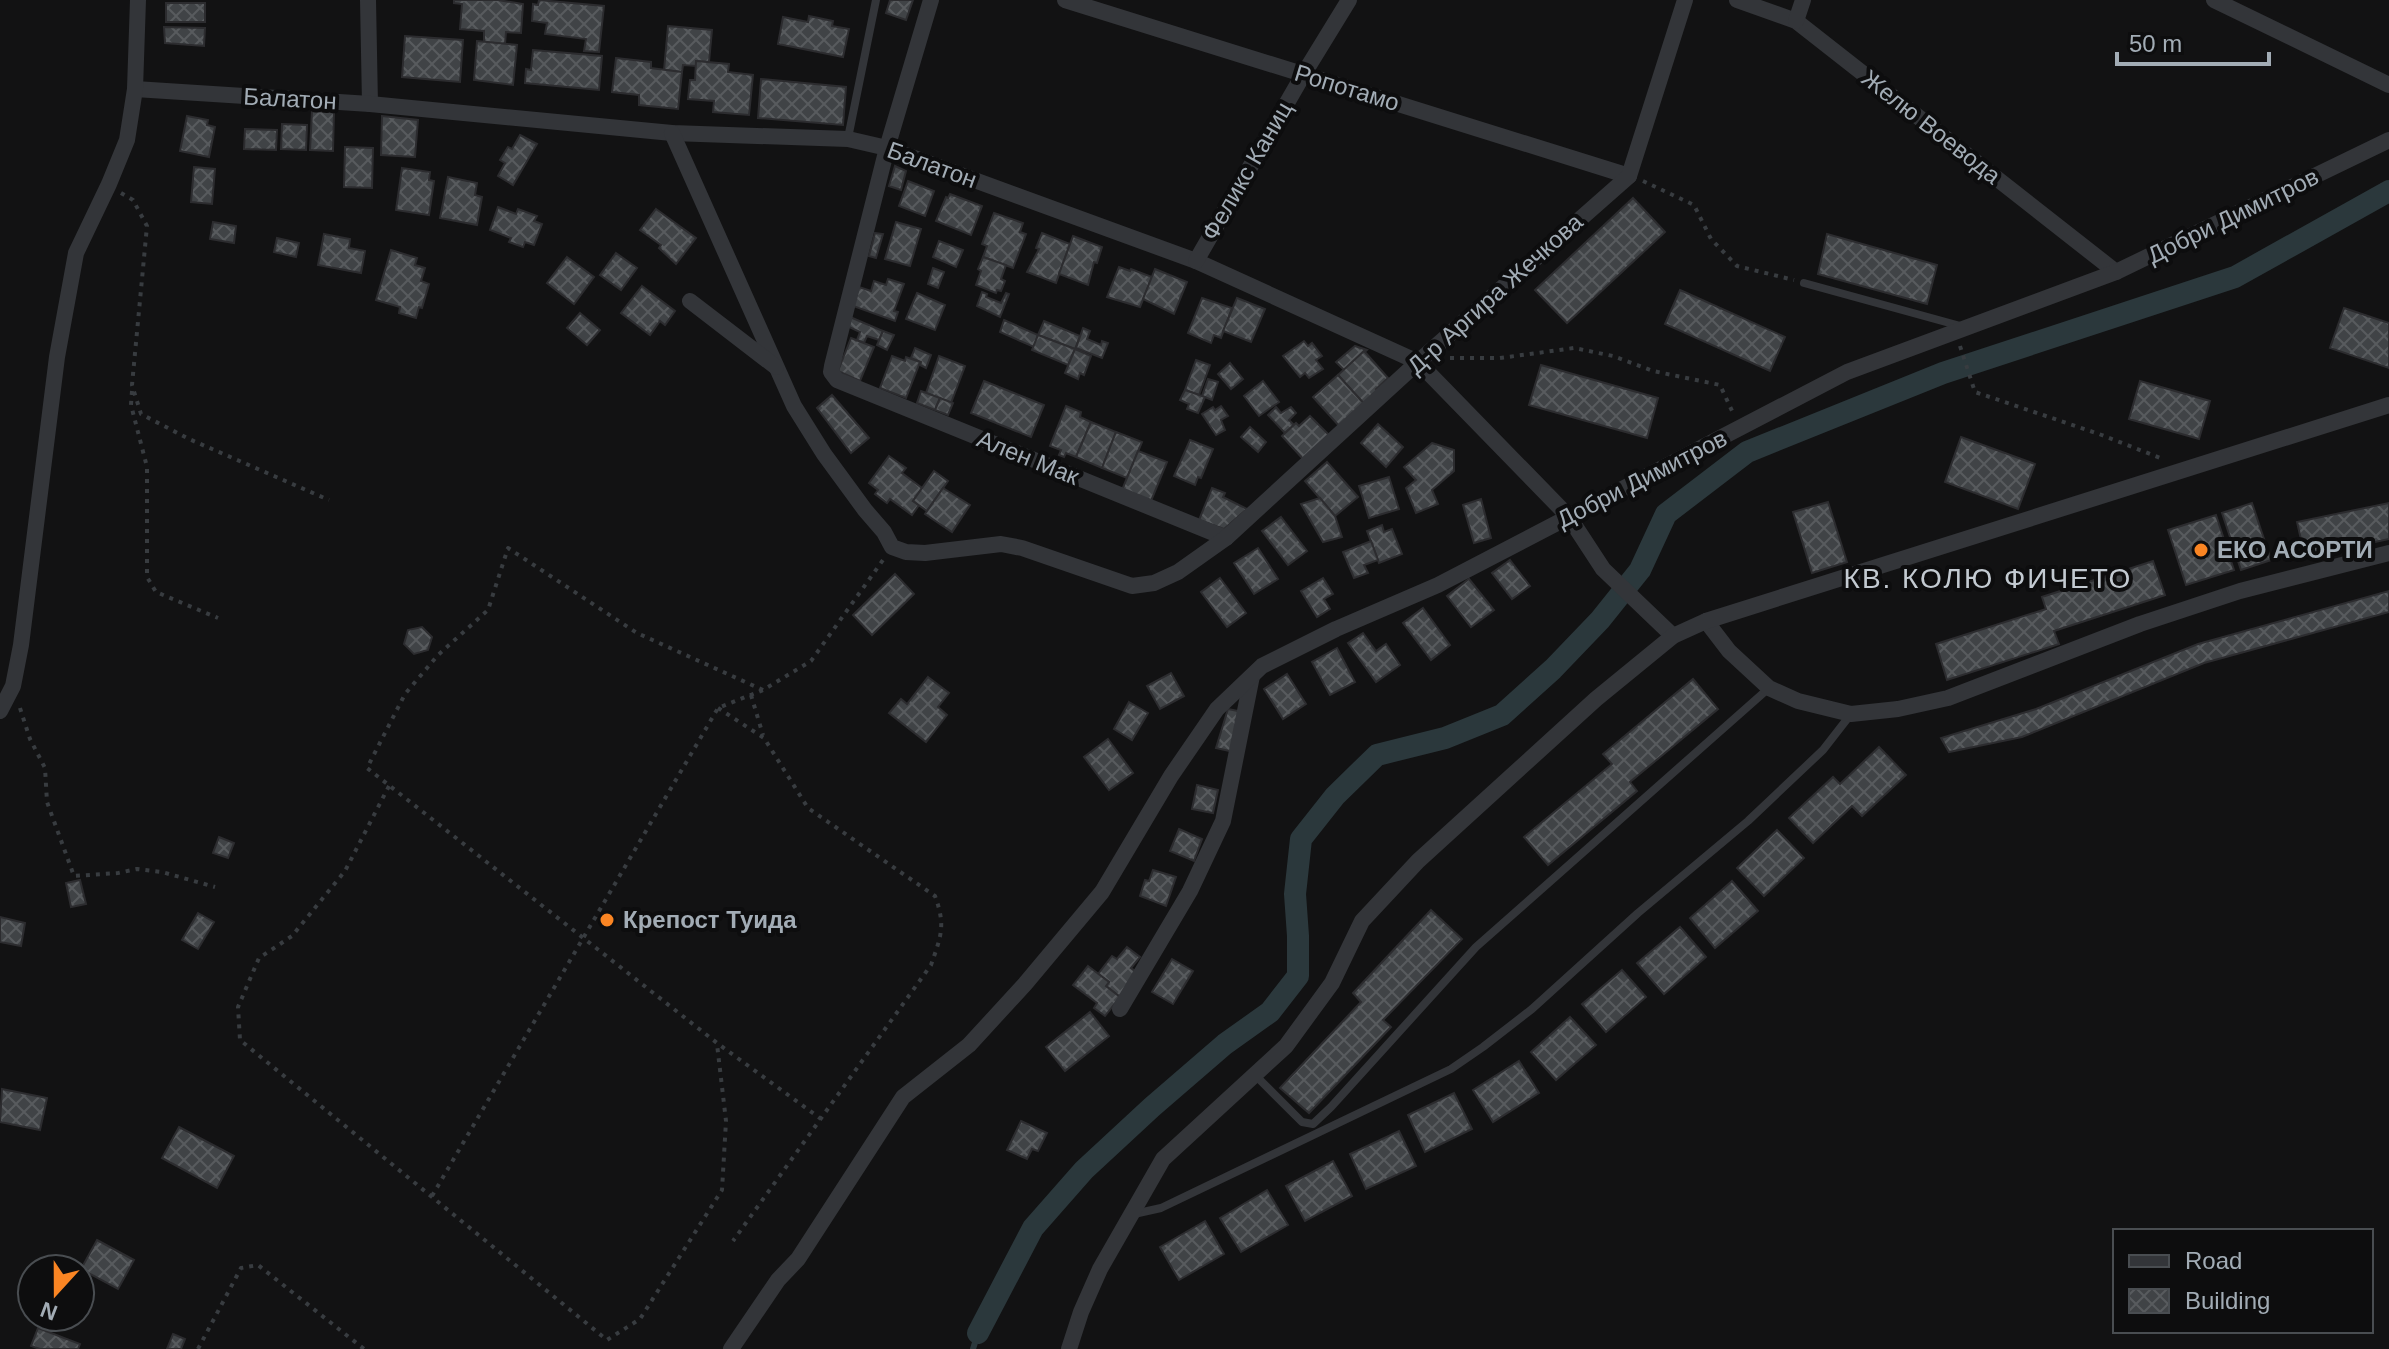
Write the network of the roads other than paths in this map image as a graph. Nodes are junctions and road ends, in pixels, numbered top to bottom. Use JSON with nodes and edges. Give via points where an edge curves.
{"nodes":[{"id":1,"x":138,"y":0,"type":"edge"},
{"id":2,"x":368,"y":0,"type":"edge"},
{"id":3,"x":876,"y":0,"type":"edge"},
{"id":4,"x":931,"y":0,"type":"edge"},
{"id":5,"x":1065,"y":0,"type":"edge"},
{"id":6,"x":1349,"y":0,"type":"edge"},
{"id":7,"x":1685,"y":0,"type":"edge"},
{"id":8,"x":1737,"y":0,"type":"edge"},
{"id":9,"x":1803,"y":0,"type":"edge"},
{"id":10,"x":2214,"y":0,"type":"edge"},
{"id":11,"x":1796,"y":21,"type":"junction"},
{"id":12,"x":1303,"y":75,"type":"junction"},
{"id":13,"x":2389,"y":85,"type":"edge"},
{"id":14,"x":135,"y":89,"type":"junction"},
{"id":15,"x":370,"y":104,"type":"junction"},
{"id":16,"x":672,"y":133,"type":"junction"},
{"id":17,"x":848,"y":139,"type":"junction"},
{"id":18,"x":2389,"y":140,"type":"edge"},
{"id":19,"x":887,"y":148,"type":"junction"},
{"id":20,"x":1629,"y":176,"type":"junction"},
{"id":21,"x":1196,"y":261,"type":"junction"},
{"id":22,"x":2116,"y":272,"type":"junction"},
{"id":23,"x":1804,"y":283,"type":"road end"},
{"id":24,"x":690,"y":301,"type":"dead end"},
{"id":25,"x":1968,"y":328,"type":"junction"},
{"id":26,"x":1418,"y":362,"type":"junction"},
{"id":27,"x":777,"y":368,"type":"junction"},
{"id":28,"x":2389,"y":405,"type":"edge"},
{"id":29,"x":1569,"y":517,"type":"junction"},
{"id":30,"x":1226,"y":538,"type":"junction"},
{"id":31,"x":2389,"y":553,"type":"edge"},
{"id":32,"x":1706,"y":621,"type":"junction"},
{"id":33,"x":1673,"y":636,"type":"junction"},
{"id":34,"x":1252,"y":676,"type":"junction"},
{"id":35,"x":1769,"y":688,"type":"junction"},
{"id":36,"x":0,"y":711,"type":"edge"},
{"id":37,"x":1851,"y":714,"type":"junction"},
{"id":38,"x":1120,"y":1009,"type":"dead end"},
{"id":39,"x":1254,"y":1074,"type":"junction"},
{"id":40,"x":1130,"y":1215,"type":"junction"},
{"id":41,"x":731,"y":1349,"type":"edge"},
{"id":42,"x":1069,"y":1349,"type":"edge"}],
"edges":[{"from":1,"to":14,"type":"street"},
{"from":2,"to":15,"type":"street"},
{"from":3,"to":17,"type":"lane"},
{"from":4,"to":19,"type":"street"},
{"from":5,"to":12,"type":"street","name":"Ропотамо"},
{"from":6,"to":12,"type":"street","name":"Феликс Каниц"},
{"from":7,"to":20,"type":"street"},
{"from":8,"to":11,"type":"street","name":"Желю Воевода"},
{"from":9,"to":11,"type":"street"},
{"from":10,"to":13,"type":"street"},
{"from":11,"to":22,"type":"street","name":"Желю Воевода"},
{"from":12,"to":20,"type":"street","name":"Ропотамо"},
{"from":12,"to":21,"type":"street","name":"Феликс Каниц"},
{"from":14,"to":15,"type":"street","name":"Балатон"},
{"from":14,"to":36,"type":"street","via":[[127,140],[76,253],[57,357],[21,645],[13,686]]},
{"from":15,"to":16,"type":"street","name":"Балатон"},
{"from":16,"to":17,"type":"street","name":"Балатон"},
{"from":16,"to":27,"type":"street"},
{"from":17,"to":19,"type":"street","name":"Балатон"},
{"from":18,"to":22,"type":"street","name":"Добри Димитров"},
{"from":19,"to":21,"type":"street","name":"Балатон"},
{"from":19,"to":30,"type":"street","name":"Ален Мак","via":[[832,366],[837,380]]},
{"from":20,"to":26,"type":"street","name":"Д-р Аргира Жечкова"},
{"from":21,"to":26,"type":"street","name":"Балатон"},
{"from":22,"to":25,"type":"street","name":"Добри Димитров"},
{"from":23,"to":25,"type":"lane"},
{"from":24,"to":27,"type":"street"},
{"from":25,"to":29,"type":"street","name":"Добри Димитров","via":[[1847,372]]},
{"from":26,"to":29,"type":"street","name":"Балатон"},
{"from":26,"to":30,"type":"street","name":"Д-р Аргира Жечкова"},
{"from":27,"to":30,"type":"street","name":"Д-р Аргира Жечкова","via":[[824,454],[892,547],[925,553],[1001,544],[1132,586],[1178,572]]},
{"from":28,"to":32,"type":"street"},
{"from":29,"to":33,"type":"street","name":"Балатон","via":[[1603,569]]},
{"from":29,"to":34,"type":"street","name":"Добри Димитров","via":[[1262,666]]},
{"from":31,"to":37,"type":"street","via":[[2140,624],[1948,698]]},
{"from":32,"to":33,"type":"street"},
{"from":32,"to":35,"type":"street"},
{"from":33,"to":39,"type":"street","via":[[1418,861],[1362,921],[1332,983],[1286,1046]]},
{"from":34,"to":38,"type":"street","via":[[1223,821],[1190,891]]},
{"from":34,"to":41,"type":"street","name":"Добри Димитров","via":[[1217,709],[1102,892],[969,1045],[903,1097],[798,1259]]},
{"from":35,"to":37,"type":"street"},
{"from":35,"to":39,"type":"lane","via":[[1476,947],[1313,1124],[1302,1122]]},
{"from":37,"to":40,"type":"lane","via":[[1823,750],[1748,821],[1473,1055],[1161,1208]]},
{"from":39,"to":40,"type":"street","via":[[1163,1159]]},
{"from":40,"to":42,"type":"street","via":[[1081,1312]]}]}
